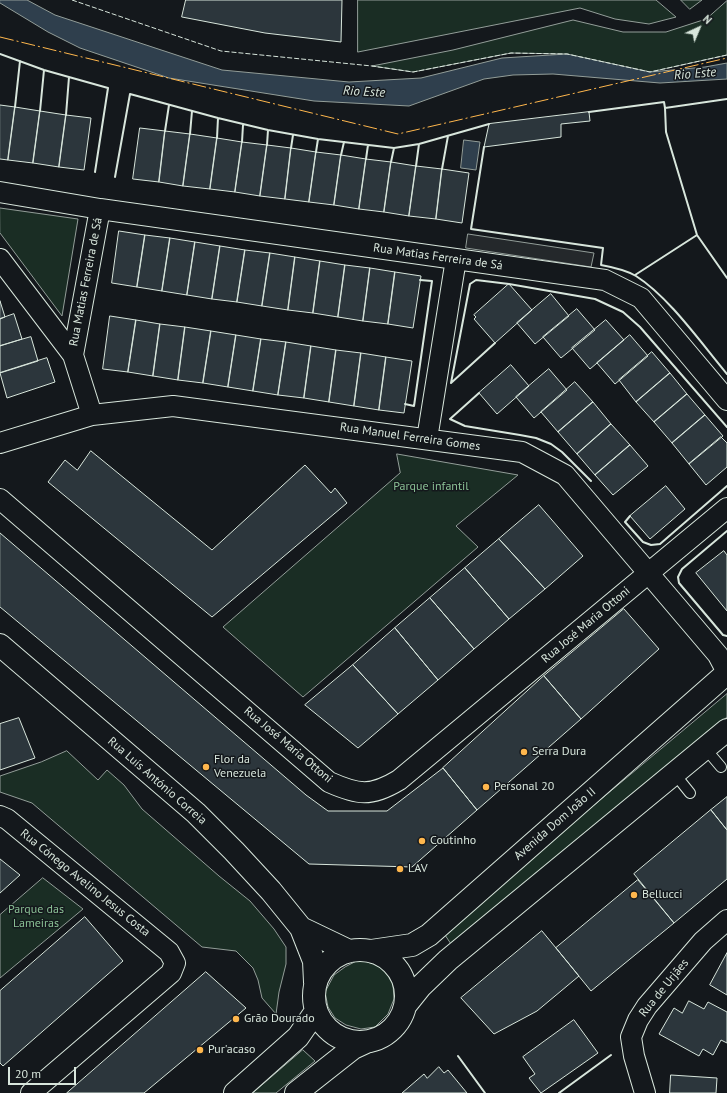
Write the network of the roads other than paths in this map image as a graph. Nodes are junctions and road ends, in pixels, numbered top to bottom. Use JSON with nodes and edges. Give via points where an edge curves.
{"nodes":[{"id":1,"x":0,"y":192,"type":"edge"},
{"id":2,"x":100,"y":209,"type":"junction"},
{"id":3,"x":0,"y":259,"type":"edge"},
{"id":4,"x":456,"y":260,"type":"junction"},
{"id":5,"x":73,"y":355,"type":"junction"},
{"id":6,"x":727,"y":400,"type":"edge"},
{"id":7,"x":92,"y":415,"type":"junction"},
{"id":8,"x":427,"y":439,"type":"junction"},
{"id":9,"x":0,"y":443,"type":"edge"},
{"id":10,"x":0,"y":499,"type":"edge"},
{"id":11,"x":727,"y":508,"type":"edge"},
{"id":12,"x":647,"y":574,"type":"junction"},
{"id":13,"x":0,"y":645,"type":"edge"},
{"id":14,"x":727,"y":672,"type":"edge"},
{"id":15,"x":727,"y":730,"type":"edge"},
{"id":16,"x":705,"y":748,"type":"junction"},
{"id":17,"x":721,"y":767,"type":"dead end"},
{"id":18,"x":674,"y":773,"type":"junction"},
{"id":19,"x":690,"y":793,"type":"dead end"},
{"id":20,"x":0,"y":816,"type":"edge"},
{"id":21,"x":727,"y":920,"type":"edge"},
{"id":22,"x":301,"y":928,"type":"junction"},
{"id":23,"x":348,"y":950,"type":"junction"},
{"id":24,"x":372,"y":951,"type":"junction"},
{"id":25,"x":316,"y":982,"type":"junction"},
{"id":26,"x":405,"y":1006,"type":"junction"},
{"id":27,"x":316,"y":1011,"type":"junction"},
{"id":28,"x":366,"y":1042,"type":"junction"},
{"id":29,"x":309,"y":1089,"type":"edge"},
{"id":30,"x":31,"y":1093,"type":"edge"},
{"id":31,"x":235,"y":1093,"type":"edge"},
{"id":32,"x":646,"y":1093,"type":"edge"}],
"edges":[{"from":1,"to":2,"type":"street","name":"Rua Matias Ferreira de Sá"},
{"from":2,"to":4,"type":"street","name":"Rua Matias Ferreira de Sá"},
{"from":2,"to":5,"type":"street","name":"Rua Matias Ferreira de Sá"},
{"from":3,"to":5,"type":"street"},
{"from":4,"to":6,"type":"street","name":"Rua Matias Ferreira de Sá","via":[[605,280],[641,298]]},
{"from":4,"to":8,"type":"street"},
{"from":5,"to":7,"type":"street"},
{"from":7,"to":8,"type":"street","name":"Rua Manuel Ferreira Gomes","via":[[173,406]]},
{"from":7,"to":9,"type":"street","name":"Rua Manuel Ferreira Gomes"},
{"from":8,"to":12,"type":"street","name":"Rua Manuel Ferreira Gomes","via":[[522,452],[565,475]]},
{"from":10,"to":12,"type":"street","name":"Rua José Maria Ottoni","via":[[329,782],[368,793],[384,789],[399,780]]},
{"from":11,"to":12,"type":"street"},
{"from":12,"to":14,"type":"street","name":"Rua Manuel Ferreira Gomes","via":[[718,655]]},
{"from":13,"to":22,"type":"main road","name":"Rua Luís António Correia","via":[[196,813],[271,891]]},
{"from":14,"to":24,"type":"main road","name":"Avenida Dom João II","via":[[429,935],[412,945]]},
{"from":15,"to":16,"type":"main road","name":"Avenida Dom João II"},
{"from":16,"to":17,"type":"lane"},
{"from":16,"to":18,"type":"main road","name":"Avenida Dom João II"},
{"from":18,"to":19,"type":"lane"},
{"from":18,"to":26,"type":"main road","name":"Avenida Dom João II","via":[[448,960]]},
{"from":20,"to":30,"type":"street","name":"Rua Cónego Avelino Jesus Costa","via":[[169,952],[175,963],[171,973]]},
{"from":21,"to":32,"type":"street","name":"Rua de Urjães","via":[[703,941],[638,1020],[631,1037],[634,1056]]},
{"from":22,"to":23,"type":"main road","name":"Rua Luís António Correia"},
{"from":22,"to":25,"type":"main road","name":"Rua Luís António Correia","via":[[314,961]]},
{"from":23,"to":24,"type":"main road","name":"Avenida Dom João II"},
{"from":23,"to":25,"type":"main road","name":"Avenida Dom João II","via":[[334,957],[323,968]]},
{"from":24,"to":26,"type":"main road","name":"Avenida Dom João II","via":[[385,956],[396,966],[403,978]]},
{"from":25,"to":27,"type":"main road","name":"Avenida Dom João II","via":[[313,997]]},
{"from":26,"to":28,"type":"main road","name":"Avenida Dom João II","via":[[402,1016],[390,1032]]},
{"from":27,"to":28,"type":"main road","name":"Avenida Dom João II","via":[[324,1025],[336,1035],[350,1041]]},
{"from":27,"to":31,"type":"main road","via":[[298,1037]]},
{"from":28,"to":29,"type":"main road","name":"Avenida Dom João II","via":[[353,1048]]}]}
